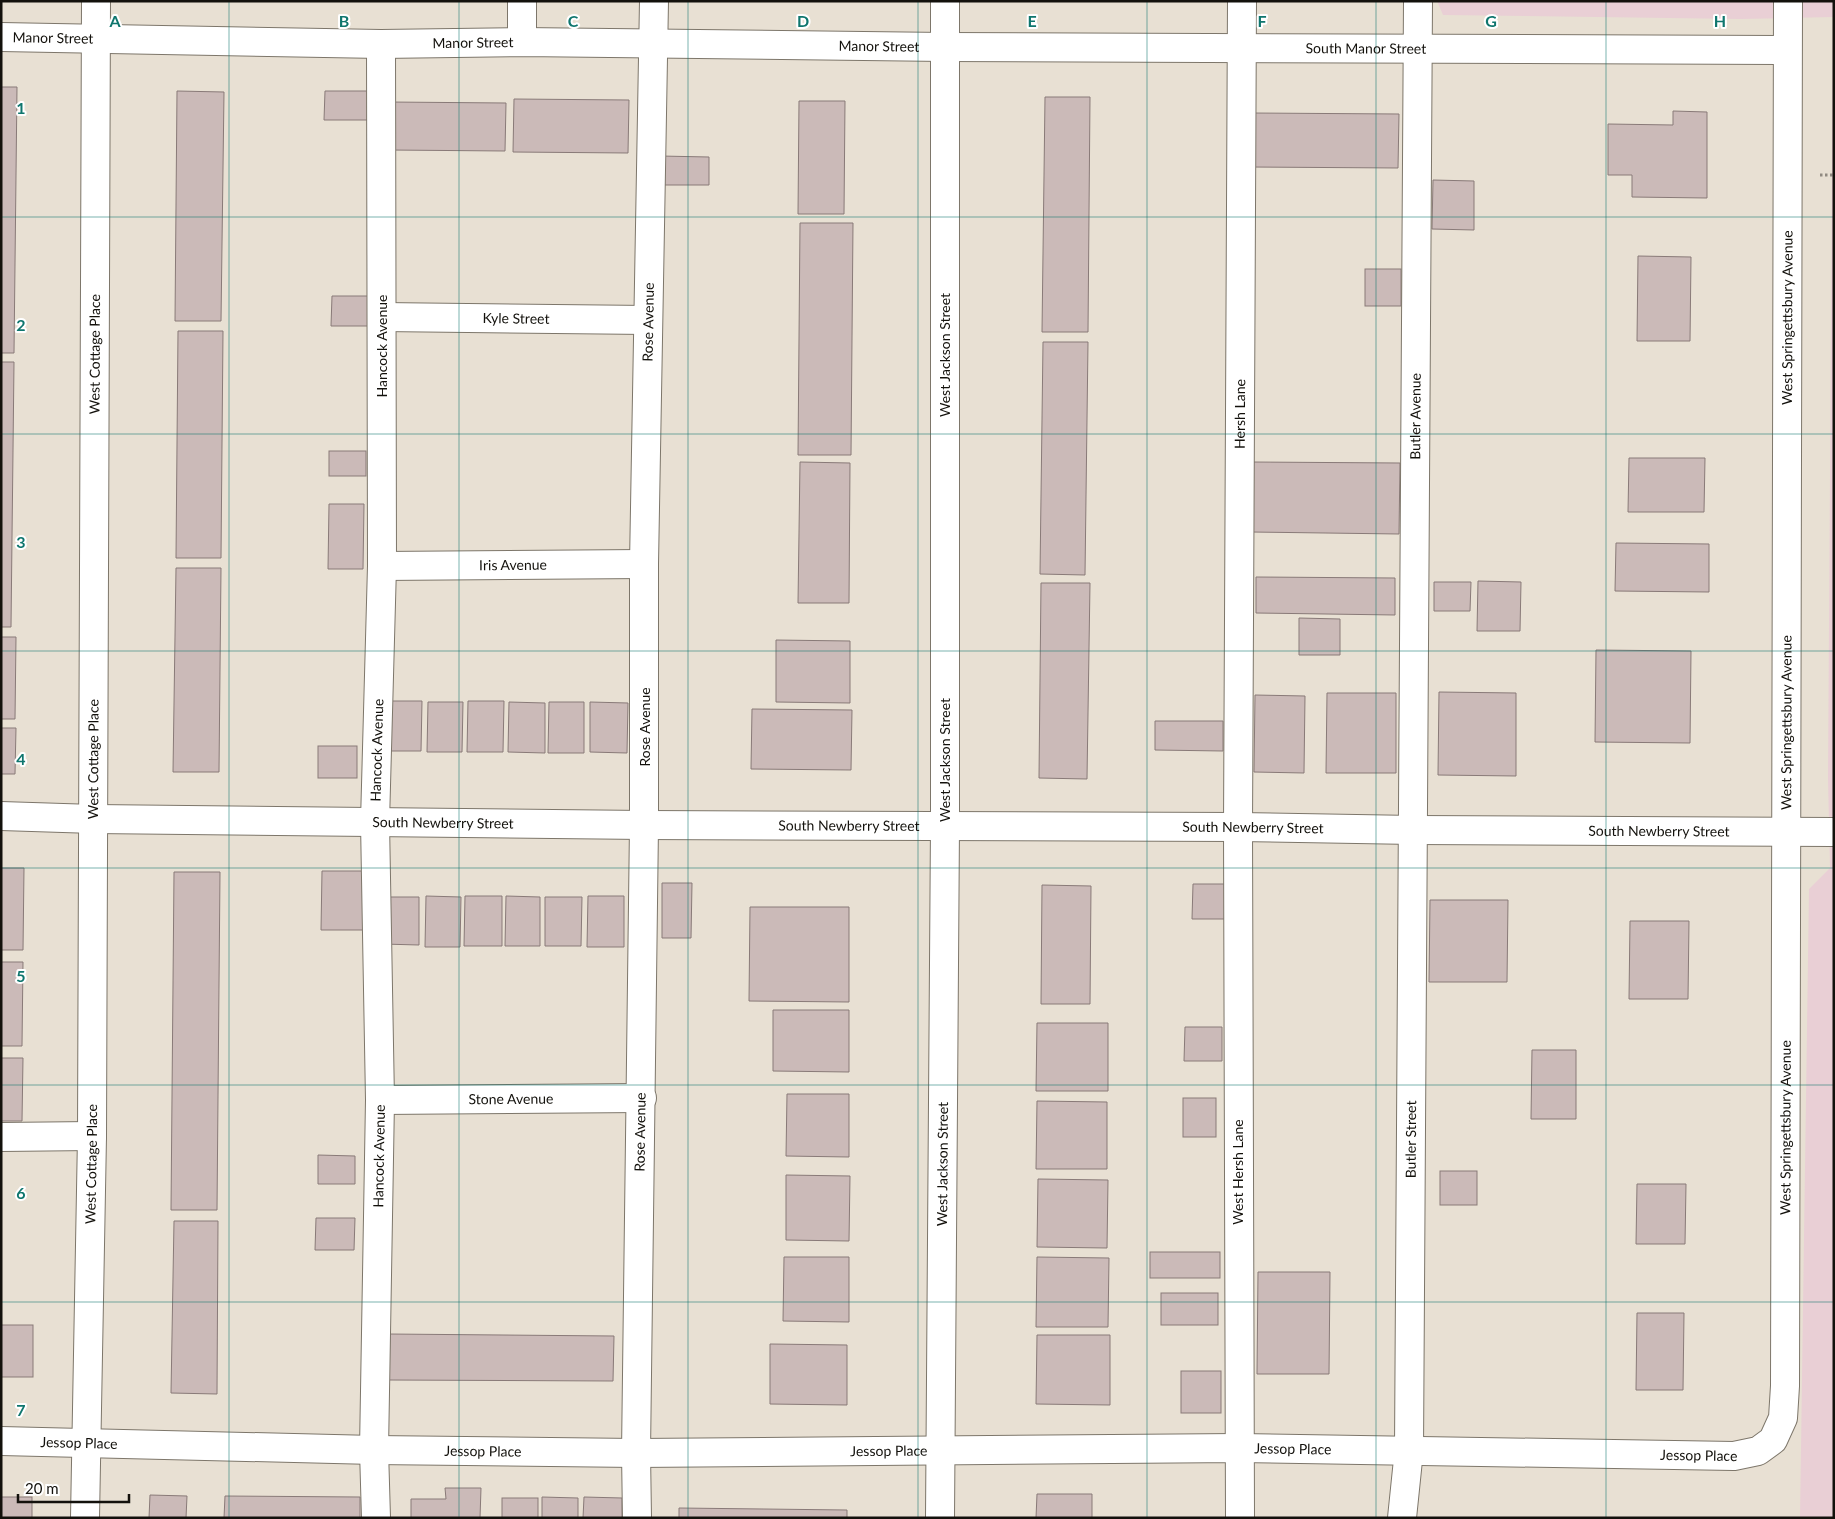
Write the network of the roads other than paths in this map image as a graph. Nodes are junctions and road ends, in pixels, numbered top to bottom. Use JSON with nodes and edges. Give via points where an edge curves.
{"nodes":[{"id":1,"x":96,"y":1,"type":"edge"},
{"id":2,"x":522,"y":1,"type":"edge"},
{"id":3,"x":654,"y":1,"type":"edge"},
{"id":4,"x":945,"y":1,"type":"edge"},
{"id":5,"x":1242,"y":1,"type":"edge"},
{"id":6,"x":1418,"y":1,"type":"edge"},
{"id":7,"x":1788,"y":1,"type":"edge"},
{"id":8,"x":1,"y":38,"type":"edge"},
{"id":9,"x":96,"y":40,"type":"junction"},
{"id":10,"x":522,"y":42,"type":"junction"},
{"id":11,"x":381,"y":44,"type":"junction"},
{"id":12,"x":654,"y":44,"type":"junction"},
{"id":13,"x":945,"y":47,"type":"junction"},
{"id":14,"x":1241,"y":48,"type":"junction"},
{"id":15,"x":1417,"y":48,"type":"junction"},
{"id":16,"x":1786,"y":50,"type":"junction"},
{"id":17,"x":382,"y":317,"type":"junction"},
{"id":18,"x":648,"y":320,"type":"junction"},
{"id":19,"x":644,"y":564,"type":"junction"},
{"id":20,"x":382,"y":566,"type":"junction"},
{"id":21,"x":1,"y":816,"type":"edge"},
{"id":22,"x":94,"y":819,"type":"junction"},
{"id":23,"x":375,"y":822,"type":"junction"},
{"id":24,"x":644,"y":825,"type":"junction"},
{"id":25,"x":944,"y":826,"type":"junction"},
{"id":26,"x":1238,"y":827,"type":"junction"},
{"id":27,"x":1414,"y":830,"type":"junction"},
{"id":28,"x":1786,"y":831,"type":"junction"},
{"id":29,"x":1834,"y":832,"type":"edge"},
{"id":30,"x":642,"y":1098,"type":"junction"},
{"id":31,"x":380,"y":1100,"type":"junction"},
{"id":32,"x":92,"y":1136,"type":"junction"},
{"id":33,"x":1,"y":1137,"type":"edge"},
{"id":34,"x":1773,"y":1440,"type":"joint"},
{"id":35,"x":1,"y":1441,"type":"edge"},
{"id":36,"x":85,"y":1444,"type":"junction"},
{"id":37,"x":1239,"y":1448,"type":"junction"},
{"id":38,"x":374,"y":1450,"type":"junction"},
{"id":39,"x":940,"y":1450,"type":"junction"},
{"id":40,"x":1410,"y":1450,"type":"junction"},
{"id":41,"x":636,"y":1453,"type":"junction"},
{"id":42,"x":85,"y":1518,"type":"edge"},
{"id":43,"x":376,"y":1518,"type":"edge"},
{"id":44,"x":637,"y":1518,"type":"edge"},
{"id":45,"x":940,"y":1518,"type":"edge"},
{"id":46,"x":1240,"y":1518,"type":"edge"},
{"id":47,"x":1402,"y":1518,"type":"edge"}],
"edges":[{"from":1,"to":9,"type":"street","name":"West Cottage Place"},
{"from":2,"to":10,"type":"street"},
{"from":3,"to":12,"type":"street","name":"Rose Avenue"},
{"from":4,"to":13,"type":"street","name":"West Jackson Street"},
{"from":5,"to":14,"type":"street","name":"Hersh Lane"},
{"from":6,"to":15,"type":"street","name":"Butler Avenue"},
{"from":7,"to":16,"type":"street","name":"West Springettsbury Avenue"},
{"from":8,"to":9,"type":"street","name":"Manor Street"},
{"from":9,"to":11,"type":"street","name":"Manor Street"},
{"from":9,"to":22,"type":"street","name":"West Cottage Place"},
{"from":10,"to":11,"type":"street","name":"Manor Street"},
{"from":10,"to":12,"type":"street","name":"Manor Street"},
{"from":11,"to":17,"type":"street","name":"Hancock Avenue"},
{"from":12,"to":13,"type":"street","name":"Manor Street"},
{"from":12,"to":18,"type":"street","name":"Rose Avenue"},
{"from":13,"to":14,"type":"street","name":"South Manor Street"},
{"from":13,"to":25,"type":"street","name":"West Jackson Street"},
{"from":14,"to":15,"type":"street","name":"South Manor Street"},
{"from":14,"to":26,"type":"street","name":"Hersh Lane"},
{"from":15,"to":16,"type":"street","name":"South Manor Street"},
{"from":15,"to":27,"type":"street","name":"Butler Avenue"},
{"from":16,"to":28,"type":"street","name":"West Springettsbury Avenue"},
{"from":17,"to":18,"type":"street","name":"Kyle Street"},
{"from":17,"to":20,"type":"street","name":"Hancock Avenue"},
{"from":18,"to":19,"type":"street","name":"Rose Avenue"},
{"from":19,"to":20,"type":"street","name":"Iris Avenue"},
{"from":19,"to":24,"type":"street","name":"Rose Avenue"},
{"from":20,"to":23,"type":"street","name":"Hancock Avenue"},
{"from":21,"to":22,"type":"street","name":"South Newberry Street"},
{"from":22,"to":23,"type":"street","name":"South Newberry Street"},
{"from":22,"to":32,"type":"street","name":"West Cottage Place"},
{"from":23,"to":24,"type":"street","name":"South Newberry Street"},
{"from":23,"to":31,"type":"street","name":"Hancock Avenue"},
{"from":24,"to":25,"type":"street","name":"South Newberry Street"},
{"from":24,"to":30,"type":"street","name":"Rose Avenue"},
{"from":25,"to":26,"type":"street","name":"South Newberry Street"},
{"from":25,"to":39,"type":"street","name":"West Jackson Street"},
{"from":26,"to":27,"type":"street","name":"South Newberry Street"},
{"from":26,"to":37,"type":"street","name":"West Hersh Lane"},
{"from":27,"to":28,"type":"street","name":"South Newberry Street"},
{"from":27,"to":40,"type":"street","name":"Butler Street"},
{"from":28,"to":29,"type":"street","name":"South Newberry Street"},
{"from":28,"to":34,"type":"street","name":"West Springettsbury Avenue","via":[[1785,1386],[1784,1418]]},
{"from":30,"to":31,"type":"street","name":"Stone Avenue"},
{"from":30,"to":41,"type":"street","name":"Rose Avenue"},
{"from":31,"to":38,"type":"street","name":"Hancock Avenue"},
{"from":32,"to":33,"type":"street"},
{"from":32,"to":36,"type":"street","name":"West Cottage Place"},
{"from":34,"to":40,"type":"street","name":"Jessop Place","via":[[1758,1451],[1734,1456]]},
{"from":35,"to":36,"type":"street","name":"Jessop Place"},
{"from":36,"to":38,"type":"street","name":"Jessop Place"},
{"from":36,"to":42,"type":"street","name":"West Cottage Place"},
{"from":37,"to":39,"type":"street","name":"Jessop Place"},
{"from":37,"to":40,"type":"street","name":"Jessop Place"},
{"from":37,"to":46,"type":"street","name":"West Hersh Lane"},
{"from":38,"to":41,"type":"street","name":"Jessop Place"},
{"from":38,"to":43,"type":"street","name":"Hancock Avenue"},
{"from":39,"to":41,"type":"street","name":"Jessop Place"},
{"from":39,"to":45,"type":"street","name":"West Jackson Street"},
{"from":40,"to":47,"type":"street","name":"Butler Street"},
{"from":41,"to":44,"type":"street","name":"Rose Avenue"}]}
